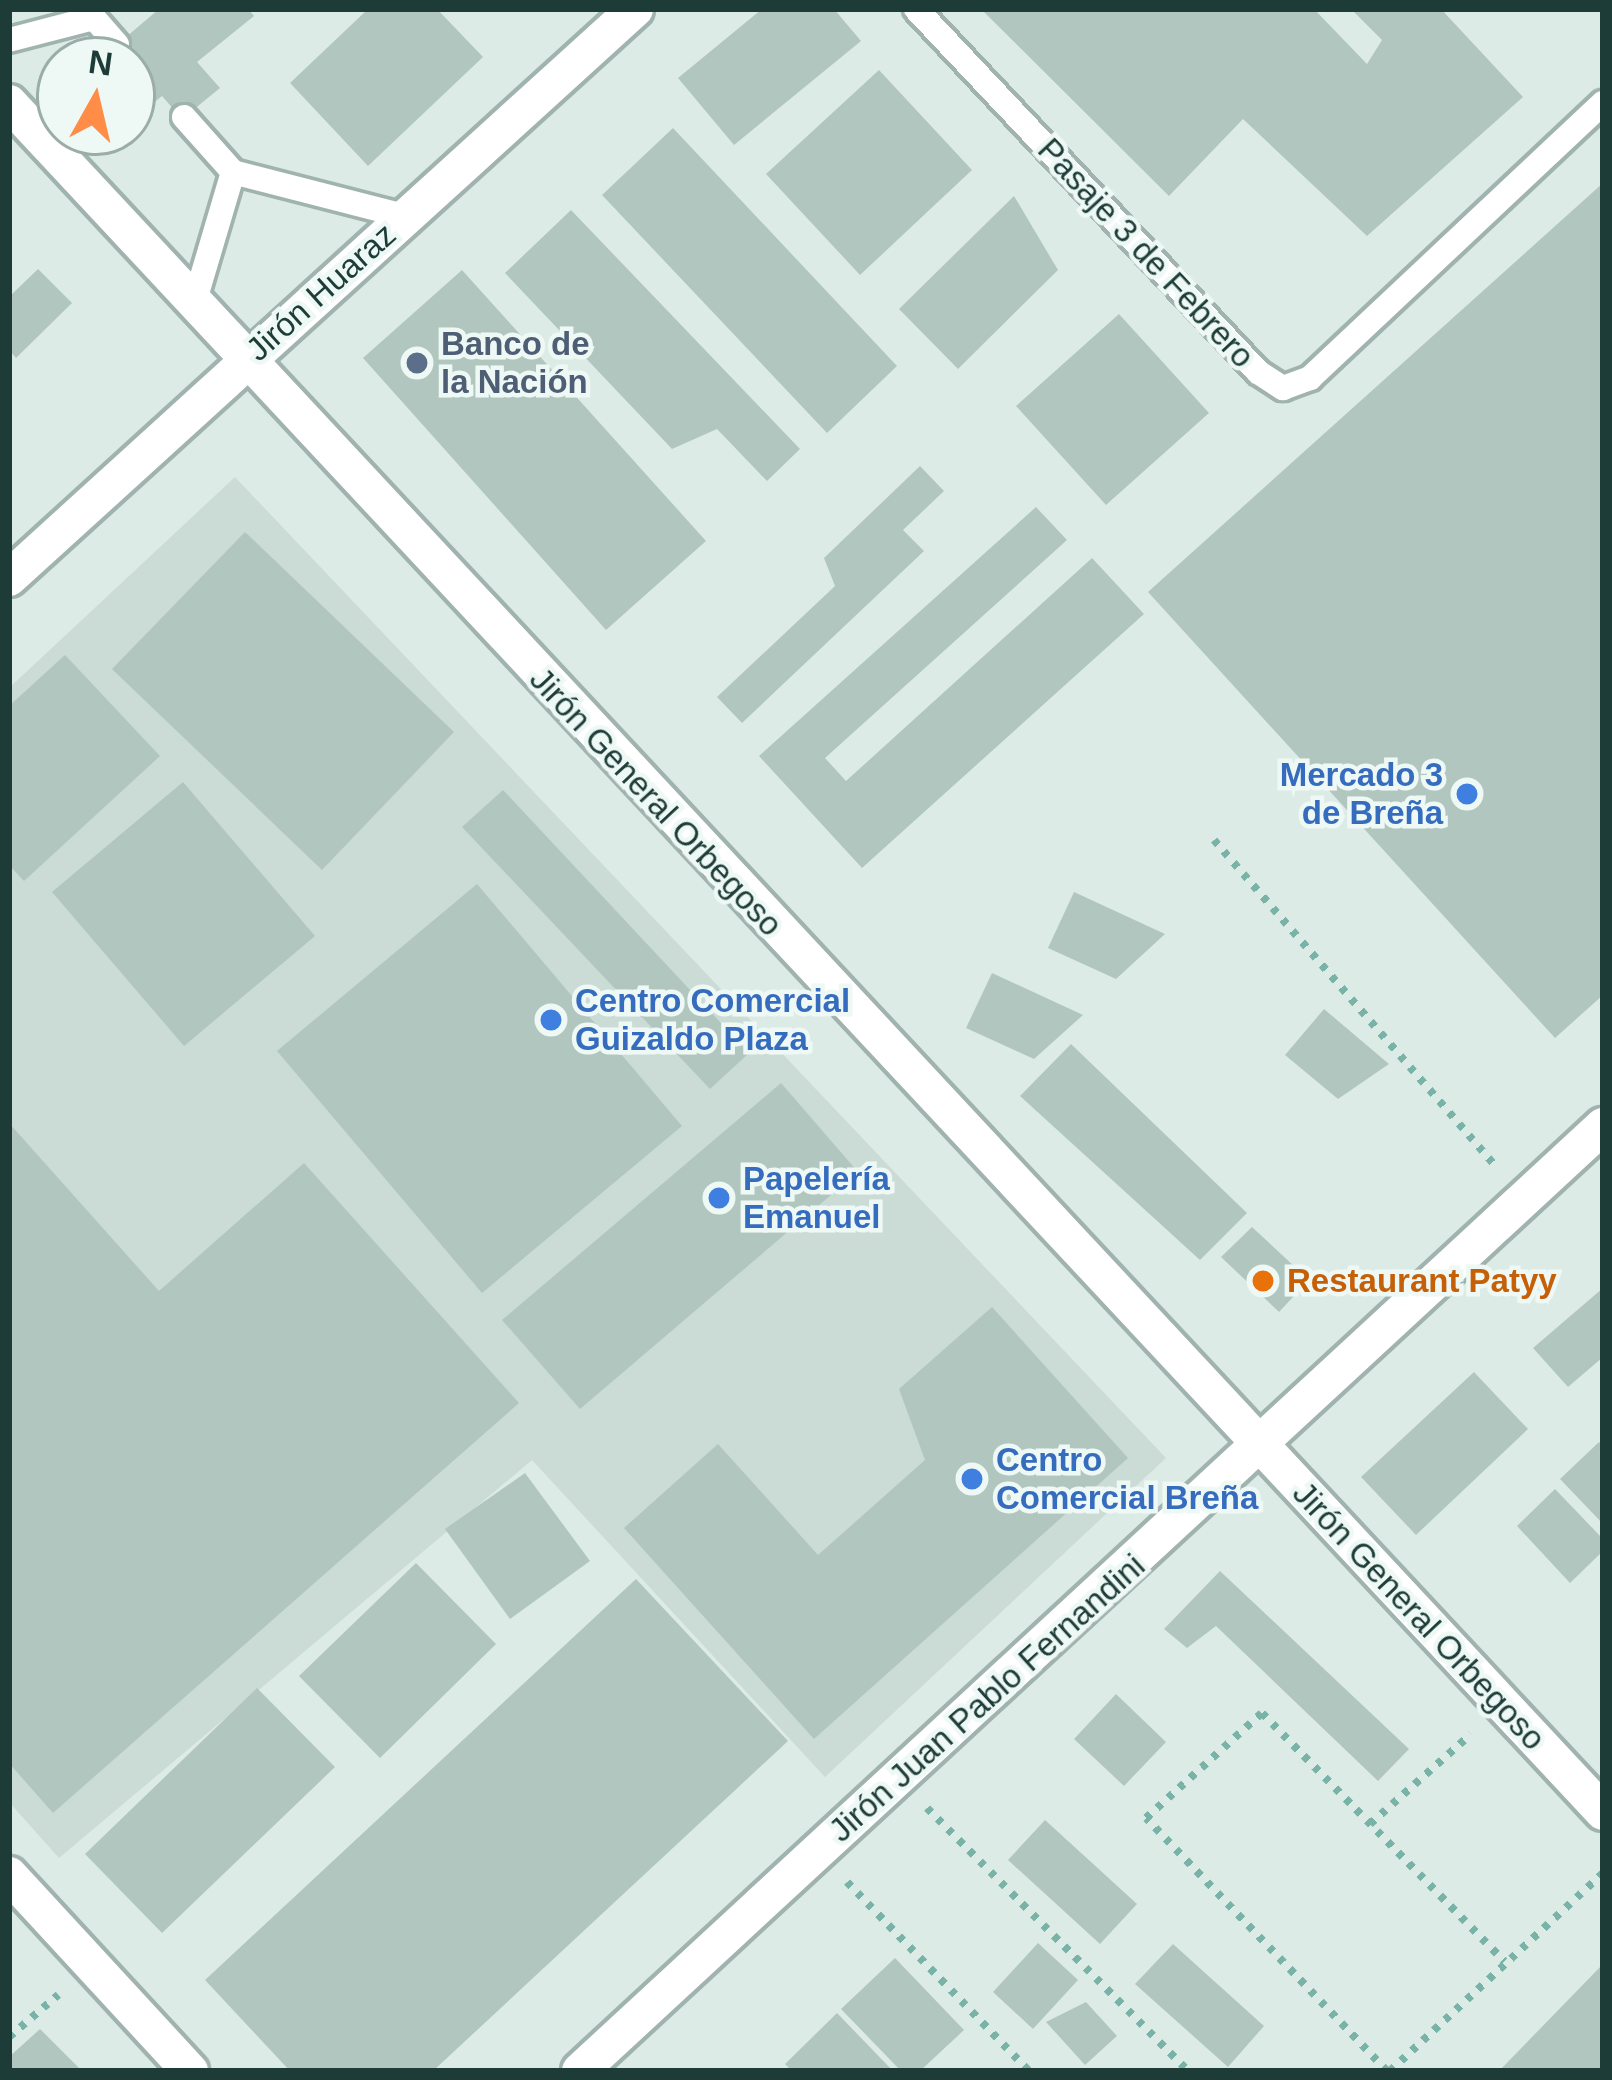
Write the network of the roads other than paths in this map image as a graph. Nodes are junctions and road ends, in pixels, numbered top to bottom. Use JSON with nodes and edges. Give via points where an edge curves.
{"nodes":[{"id":1,"x":635,"y":9,"type":"edge"},
{"id":2,"x":916,"y":9,"type":"edge"},
{"id":3,"x":110,"y":36,"type":"edge"},
{"id":4,"x":9,"y":40,"type":"edge"},
{"id":5,"x":9,"y":103,"type":"edge"},
{"id":6,"x":1603,"y":103,"type":"edge"},
{"id":7,"x":184,"y":117,"type":"dead end"},
{"id":8,"x":233,"y":172,"type":"junction"},
{"id":9,"x":404,"y":216,"type":"junction"},
{"id":10,"x":194,"y":307,"type":"junction"},
{"id":11,"x":244,"y":362,"type":"junction"},
{"id":12,"x":9,"y":578,"type":"edge"},
{"id":13,"x":1603,"y":1126,"type":"edge"},
{"id":14,"x":1261,"y":1448,"type":"junction"},
{"id":15,"x":1603,"y":1812,"type":"edge"},
{"id":16,"x":9,"y":1875,"type":"edge"},
{"id":17,"x":190,"y":2071,"type":"edge"},
{"id":18,"x":580,"y":2071,"type":"edge"}],
"edges":[{"from":1,"to":9,"type":"street","name":"Jirón Huaraz"},
{"from":2,"to":6,"type":"lane","name":"Pasaje 3 de Febrero","via":[[1258,372],[1283,388],[1310,378]]},
{"from":3,"to":4,"type":"lane","via":[[94,19]]},
{"from":5,"to":10,"type":"street","name":"Jirón General Orbegoso"},
{"from":7,"to":8,"type":"lane"},
{"from":8,"to":9,"type":"lane"},
{"from":8,"to":10,"type":"lane"},
{"from":9,"to":11,"type":"street","name":"Jirón Huaraz"},
{"from":10,"to":11,"type":"street","name":"Jirón General Orbegoso"},
{"from":11,"to":12,"type":"street","name":"Jirón Huaraz"},
{"from":11,"to":14,"type":"street","name":"Jirón General Orbegoso"},
{"from":13,"to":14,"type":"street","name":"Jirón Juan Pablo Fernandini"},
{"from":14,"to":15,"type":"street","name":"Jirón General Orbegoso"},
{"from":14,"to":18,"type":"street","name":"Jirón Juan Pablo Fernandini"},
{"from":16,"to":17,"type":"street"}]}
